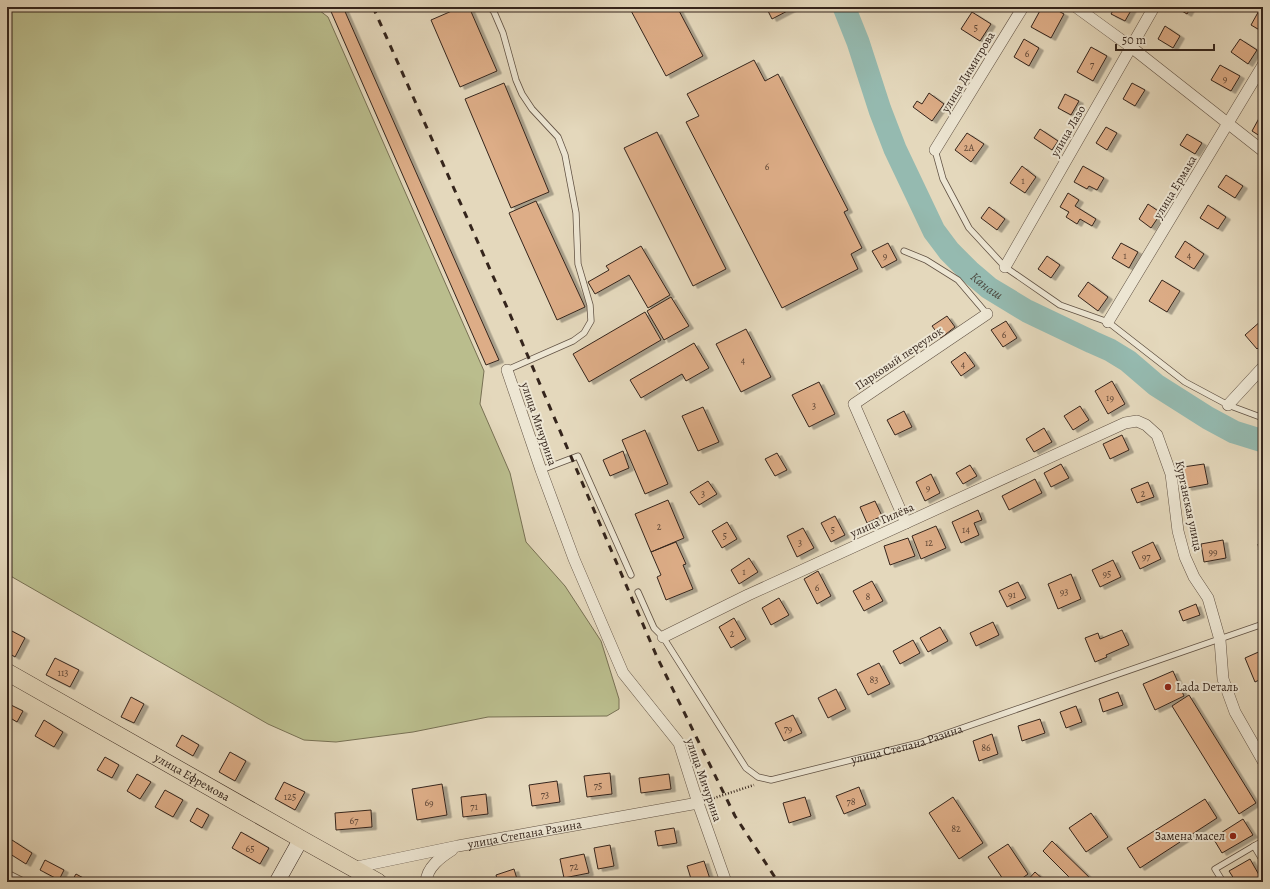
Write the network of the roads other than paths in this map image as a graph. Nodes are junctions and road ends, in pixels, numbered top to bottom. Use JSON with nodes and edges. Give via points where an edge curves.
{"nodes":[{"id":1,"x":490,"y":7,"type":"edge"},
{"id":2,"x":1023,"y":7,"type":"edge"},
{"id":3,"x":1076,"y":7,"type":"edge"},
{"id":4,"x":1154,"y":7,"type":"edge"},
{"id":5,"x":1131,"y":47,"type":"junction"},
{"id":6,"x":1263,"y":65,"type":"edge"},
{"id":7,"x":1228,"y":123,"type":"junction"},
{"id":8,"x":935,"y":150,"type":"joint"},
{"id":9,"x":1263,"y":151,"type":"edge"},
{"id":10,"x":904,"y":251,"type":"dead end"},
{"id":11,"x":1005,"y":267,"type":"junction"},
{"id":12,"x":987,"y":314,"type":"joint"},
{"id":13,"x":1108,"y":322,"type":"junction"},
{"id":14,"x":1263,"y":367,"type":"edge"},
{"id":15,"x":507,"y":370,"type":"joint"},
{"id":16,"x":1228,"y":405,"type":"junction"},
{"id":17,"x":1263,"y":418,"type":"edge"},
{"id":18,"x":1114,"y":429,"type":"joint"},
{"id":19,"x":541,"y":470,"type":"junction"},
{"id":20,"x":906,"y":523,"type":"junction"},
{"id":21,"x":631,"y":575,"type":"dead end"},
{"id":22,"x":638,"y":592,"type":"dead end"},
{"id":23,"x":1263,"y":624,"type":"edge"},
{"id":24,"x":663,"y":637,"type":"junction"},
{"id":25,"x":1220,"y":640,"type":"junction"},
{"id":26,"x":7,"y":672,"type":"edge"},
{"id":27,"x":1263,"y":761,"type":"edge"},
{"id":28,"x":698,"y":804,"type":"junction"},
{"id":29,"x":301,"y":839,"type":"junction"},
{"id":30,"x":1263,"y":841,"type":"edge"},
{"id":31,"x":458,"y":846,"type":"junction"},
{"id":32,"x":1254,"y":846,"type":"junction"},
{"id":33,"x":1263,"y":861,"type":"edge"},
{"id":34,"x":352,"y":868,"type":"junction"},
{"id":35,"x":7,"y":873,"type":"edge"},
{"id":36,"x":25,"y":882,"type":"edge"},
{"id":37,"x":277,"y":882,"type":"edge"},
{"id":38,"x":378,"y":882,"type":"edge"},
{"id":39,"x":426,"y":882,"type":"edge"},
{"id":40,"x":726,"y":882,"type":"edge"},
{"id":41,"x":1223,"y":882,"type":"edge"}],
"edges":[{"from":1,"to":15,"type":"lane","name":"улица Мичурина","via":[[503,33],[522,94],[558,137],[565,155],[576,214],[578,264],[590,305],[591,321],[584,333],[573,341]]},
{"from":2,"to":8,"type":"street","name":"улица Димитрова"},
{"from":3,"to":5,"type":"street"},
{"from":4,"to":5,"type":"street","name":"улица Лазо"},
{"from":5,"to":7,"type":"street"},
{"from":5,"to":11,"type":"street","name":"улица Лазо"},
{"from":6,"to":7,"type":"street","name":"улица Ермака"},
{"from":7,"to":9,"type":"street"},
{"from":7,"to":13,"type":"street","name":"улица Ермака"},
{"from":8,"to":11,"type":"lane","via":[[943,180],[969,228]]},
{"from":10,"to":12,"type":"lane","via":[[926,260],[958,280]]},
{"from":11,"to":13,"type":"lane","via":[[1060,304]]},
{"from":12,"to":20,"type":"street","name":"Парковый переулок","via":[[854,404]]},
{"from":13,"to":16,"type":"lane","via":[[1185,382]]},
{"from":14,"to":16,"type":"street"},
{"from":15,"to":19,"type":"street","name":"улица Мичурина"},
{"from":16,"to":17,"type":"lane"},
{"from":18,"to":20,"type":"street","name":"улица Гилёва"},
{"from":18,"to":25,"type":"street","name":"Курганская улица","via":[[1125,423],[1137,421],[1157,435],[1171,474],[1178,531],[1185,557],[1208,598]]},
{"from":19,"to":21,"type":"lane","via":[[578,456]]},
{"from":19,"to":28,"type":"street","name":"улица Мичурина","via":[[574,559],[622,674],[679,743]]},
{"from":20,"to":24,"type":"street","name":"улица Гилёва"},
{"from":22,"to":24,"type":"lane","via":[[654,628]]},
{"from":23,"to":25,"type":"lane","name":"улица Степана Разина"},
{"from":24,"to":25,"type":"lane","name":"улица Степана Разина","via":[[746,768],[758,777],[771,780],[919,743]]},
{"from":25,"to":27,"type":"street","name":"Курганская улица","via":[[1223,679],[1235,712]]},
{"from":26,"to":29,"type":"main road","name":"улица Ефремова"},
{"from":28,"to":31,"type":"street","name":"улица Степана Разина"},
{"from":28,"to":40,"type":"street","name":"улица Мичурина"},
{"from":29,"to":34,"type":"main road","name":"улица Ефремова"},
{"from":29,"to":37,"type":"main road"},
{"from":30,"to":32,"type":"lane"},
{"from":31,"to":34,"type":"street","name":"улица Степана Разина"},
{"from":31,"to":39,"type":"street","via":[[439,858],[430,870]]},
{"from":32,"to":33,"type":"lane"},
{"from":32,"to":41,"type":"lane","via":[[1215,869]]},
{"from":34,"to":38,"type":"main road","name":"улица Ефремова"},
{"from":35,"to":36,"type":"lane"}]}
